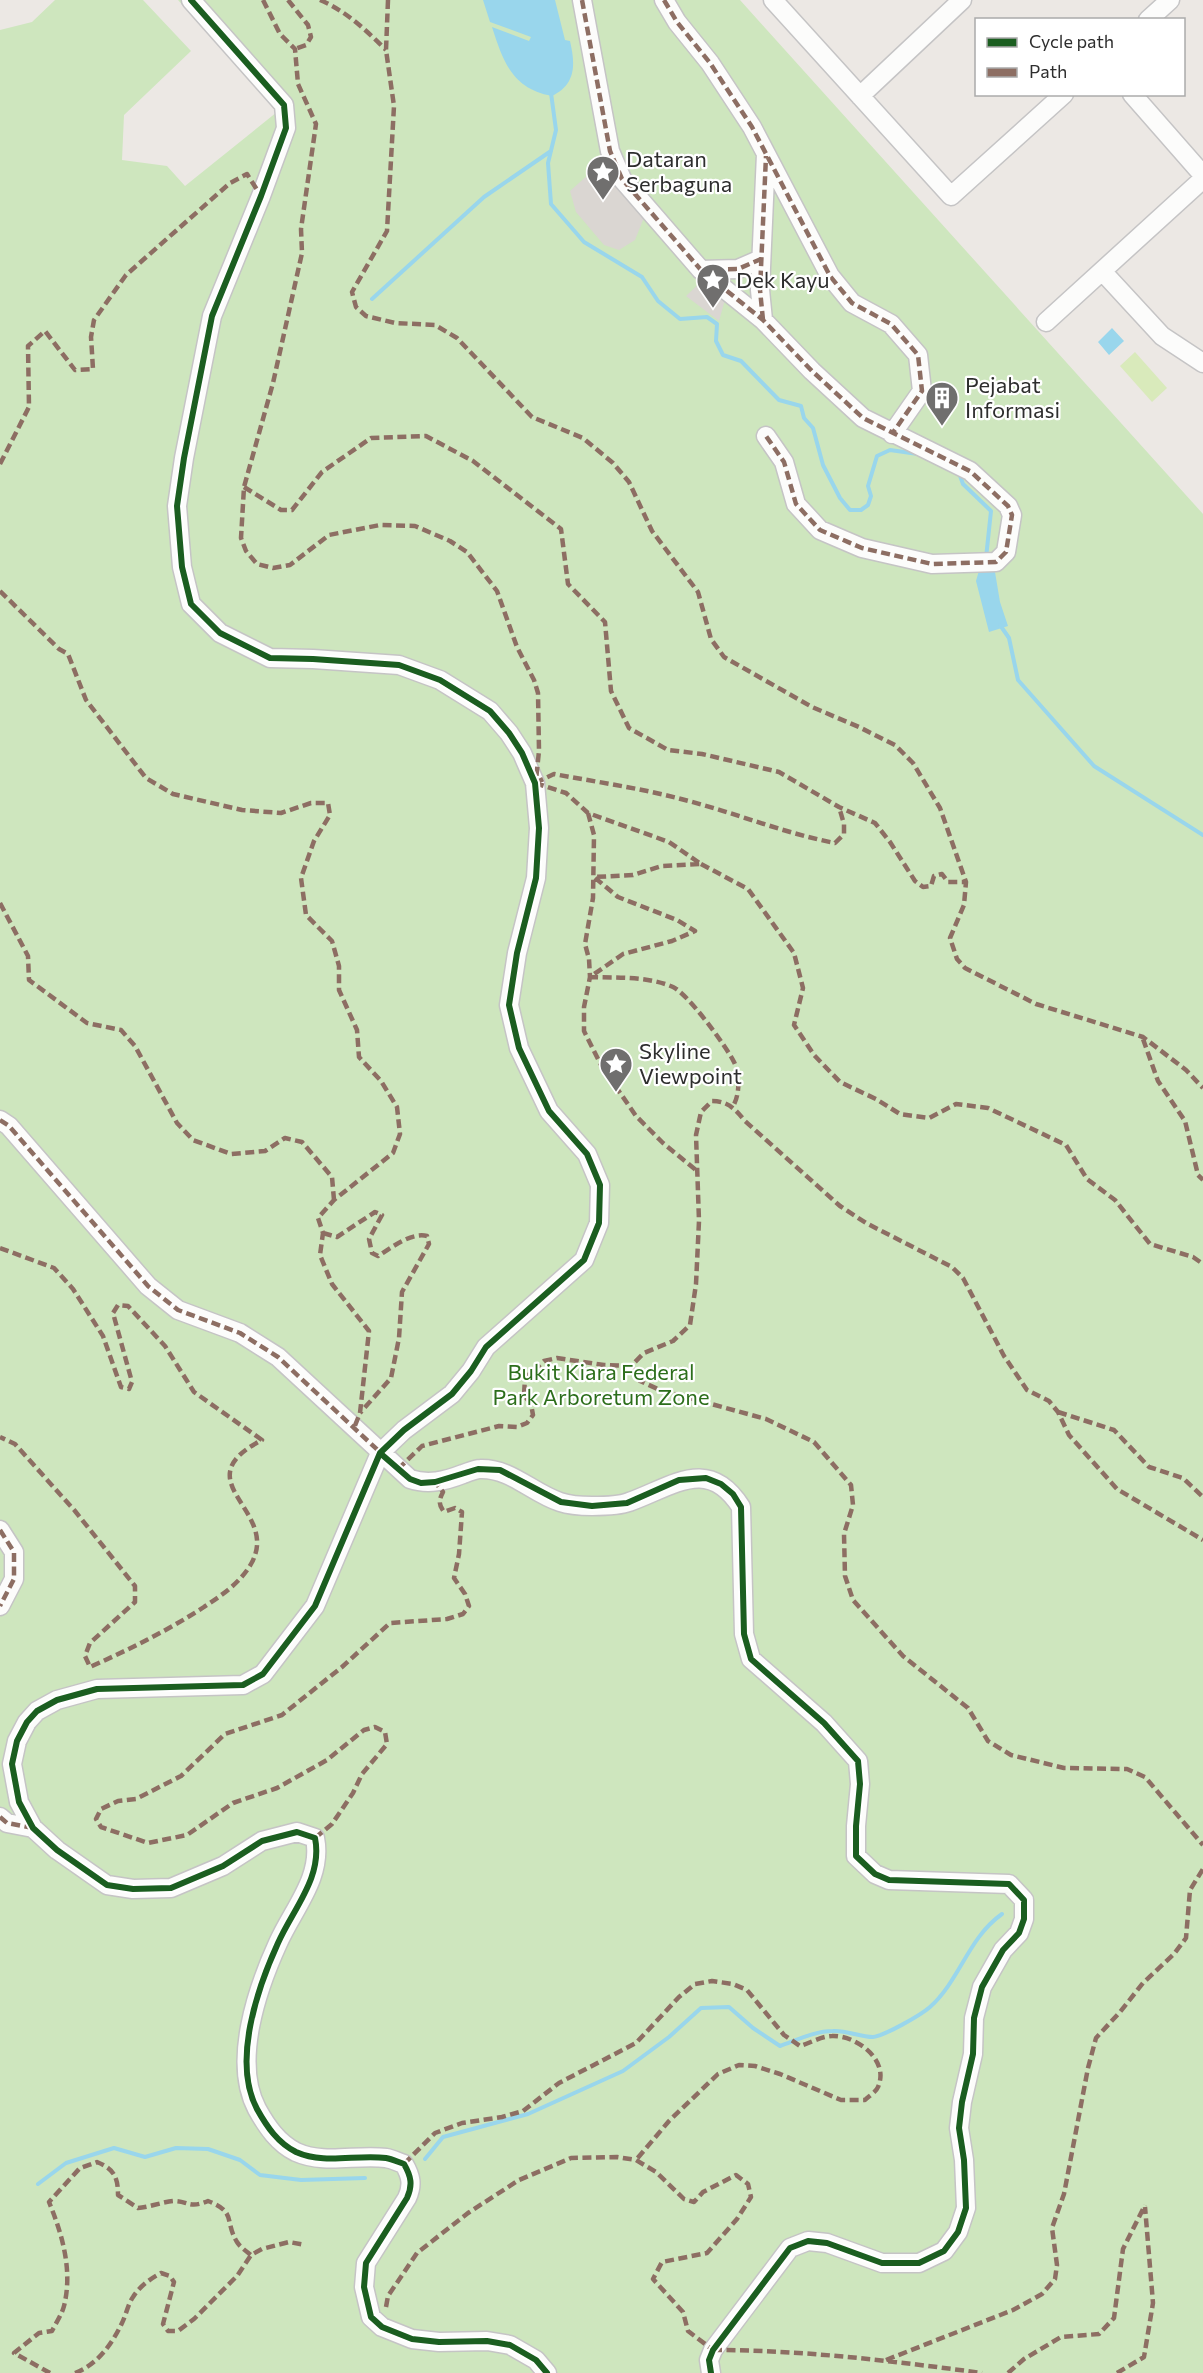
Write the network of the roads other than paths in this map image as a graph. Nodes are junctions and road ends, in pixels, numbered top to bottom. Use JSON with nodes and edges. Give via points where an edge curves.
{"nodes":[{"id":1,"x":191,"y":0,"type":"edge"},
{"id":2,"x":582,"y":0,"type":"edge"},
{"id":3,"x":664,"y":0,"type":"edge"},
{"id":4,"x":773,"y":0,"type":"edge"},
{"id":5,"x":963,"y":0,"type":"edge"},
{"id":6,"x":860,"y":96,"type":"junction"},
{"id":7,"x":1062,"y":96,"type":"edge"},
{"id":8,"x":1134,"y":96,"type":"edge"},
{"id":9,"x":766,"y":153,"type":"junction"},
{"id":10,"x":1203,"y":177,"type":"edge"},
{"id":11,"x":761,"y":259,"type":"junction"},
{"id":12,"x":701,"y":270,"type":"junction"},
{"id":13,"x":1102,"y":271,"type":"junction"},
{"id":14,"x":763,"y":320,"type":"junction"},
{"id":15,"x":1046,"y":322,"type":"dead end"},
{"id":16,"x":1203,"y":363,"type":"edge"},
{"id":17,"x":892,"y":434,"type":"junction"},
{"id":18,"x":766,"y":436,"type":"dead end"},
{"id":19,"x":0,"y":1120,"type":"edge"},
{"id":20,"x":381,"y":1453,"type":"junction"},
{"id":21,"x":0,"y":1530,"type":"edge"},
{"id":22,"x":0,"y":1606,"type":"edge"},
{"id":23,"x":0,"y":1816,"type":"edge"},
{"id":24,"x":33,"y":1828,"type":"junction"},
{"id":25,"x":547,"y":2373,"type":"edge"},
{"id":26,"x":711,"y":2373,"type":"edge"}],
"edges":[{"from":1,"to":20,"type":"street","via":[[284,105],[286,129],[212,316],[177,506],[191,604],[220,633],[270,658],[399,665],[440,680],[490,711],[509,733],[535,783],[539,828],[536,878],[509,1005],[519,1048],[549,1111],[587,1154],[600,1185],[599,1223],[584,1260],[486,1347],[452,1394]]},
{"from":2,"to":12,"type":"street","via":[[610,152],[622,179]]},
{"from":3,"to":9,"type":"street","via":[[710,63]]},
{"from":4,"to":6,"type":"street"},
{"from":5,"to":6,"type":"street"},
{"from":6,"to":7,"type":"street","via":[[951,196]]},
{"from":8,"to":10,"type":"street"},
{"from":9,"to":11,"type":"street"},
{"from":9,"to":17,"type":"street","via":[[830,276],[852,303],[891,324],[918,355],[922,391]]},
{"from":10,"to":13,"type":"street"},
{"from":11,"to":12,"type":"street","via":[[738,269]]},
{"from":11,"to":14,"type":"street"},
{"from":12,"to":14,"type":"street"},
{"from":13,"to":15,"type":"street"},
{"from":13,"to":16,"type":"street","via":[[1162,336]]},
{"from":14,"to":17,"type":"street","via":[[863,418]]},
{"from":17,"to":18,"type":"street","via":[[970,471],[1008,506],[1012,515],[1006,552],[989,563],[932,564],[862,548],[820,530],[796,504],[784,462]]},
{"from":19,"to":20,"type":"street","via":[[148,1286],[178,1310],[240,1333],[278,1357]]},
{"from":20,"to":24,"type":"street","via":[[315,1606],[263,1674],[243,1685],[97,1689],[57,1700],[27,1722],[17,1741],[12,1764],[20,1802]]},
{"from":20,"to":26,"type":"street","via":[[410,1479],[421,1483],[478,1469],[500,1470],[561,1502],[592,1506],[627,1503],[679,1480],[706,1478],[721,1484],[741,1507],[744,1634],[751,1659],[824,1723],[858,1761],[856,1856],[875,1874],[889,1880],[1009,1884],[1024,1900],[1019,1934],[1003,1950],[982,1987],[974,2018],[973,2054],[959,2128],[966,2208],[958,2232],[944,2251],[919,2263],[882,2263],[827,2243],[808,2241],[790,2248],[713,2350],[709,2360]]},
{"from":21,"to":22,"type":"street","via":[[14,1552],[14,1579]]},
{"from":23,"to":24,"type":"street","via":[[7,1823]]},
{"from":24,"to":25,"type":"street","via":[[107,1885],[133,1889],[171,1888],[223,1866],[262,1841],[297,1832],[315,1838],[318,1852],[312,1877],[278,1943],[251,2018],[247,2055],[250,2095],[265,2124],[282,2144],[295,2151],[311,2158],[386,2158],[404,2164],[410,2174],[410,2190],[366,2263],[364,2287],[371,2317],[382,2327],[411,2339],[510,2345],[536,2360]]}]}
